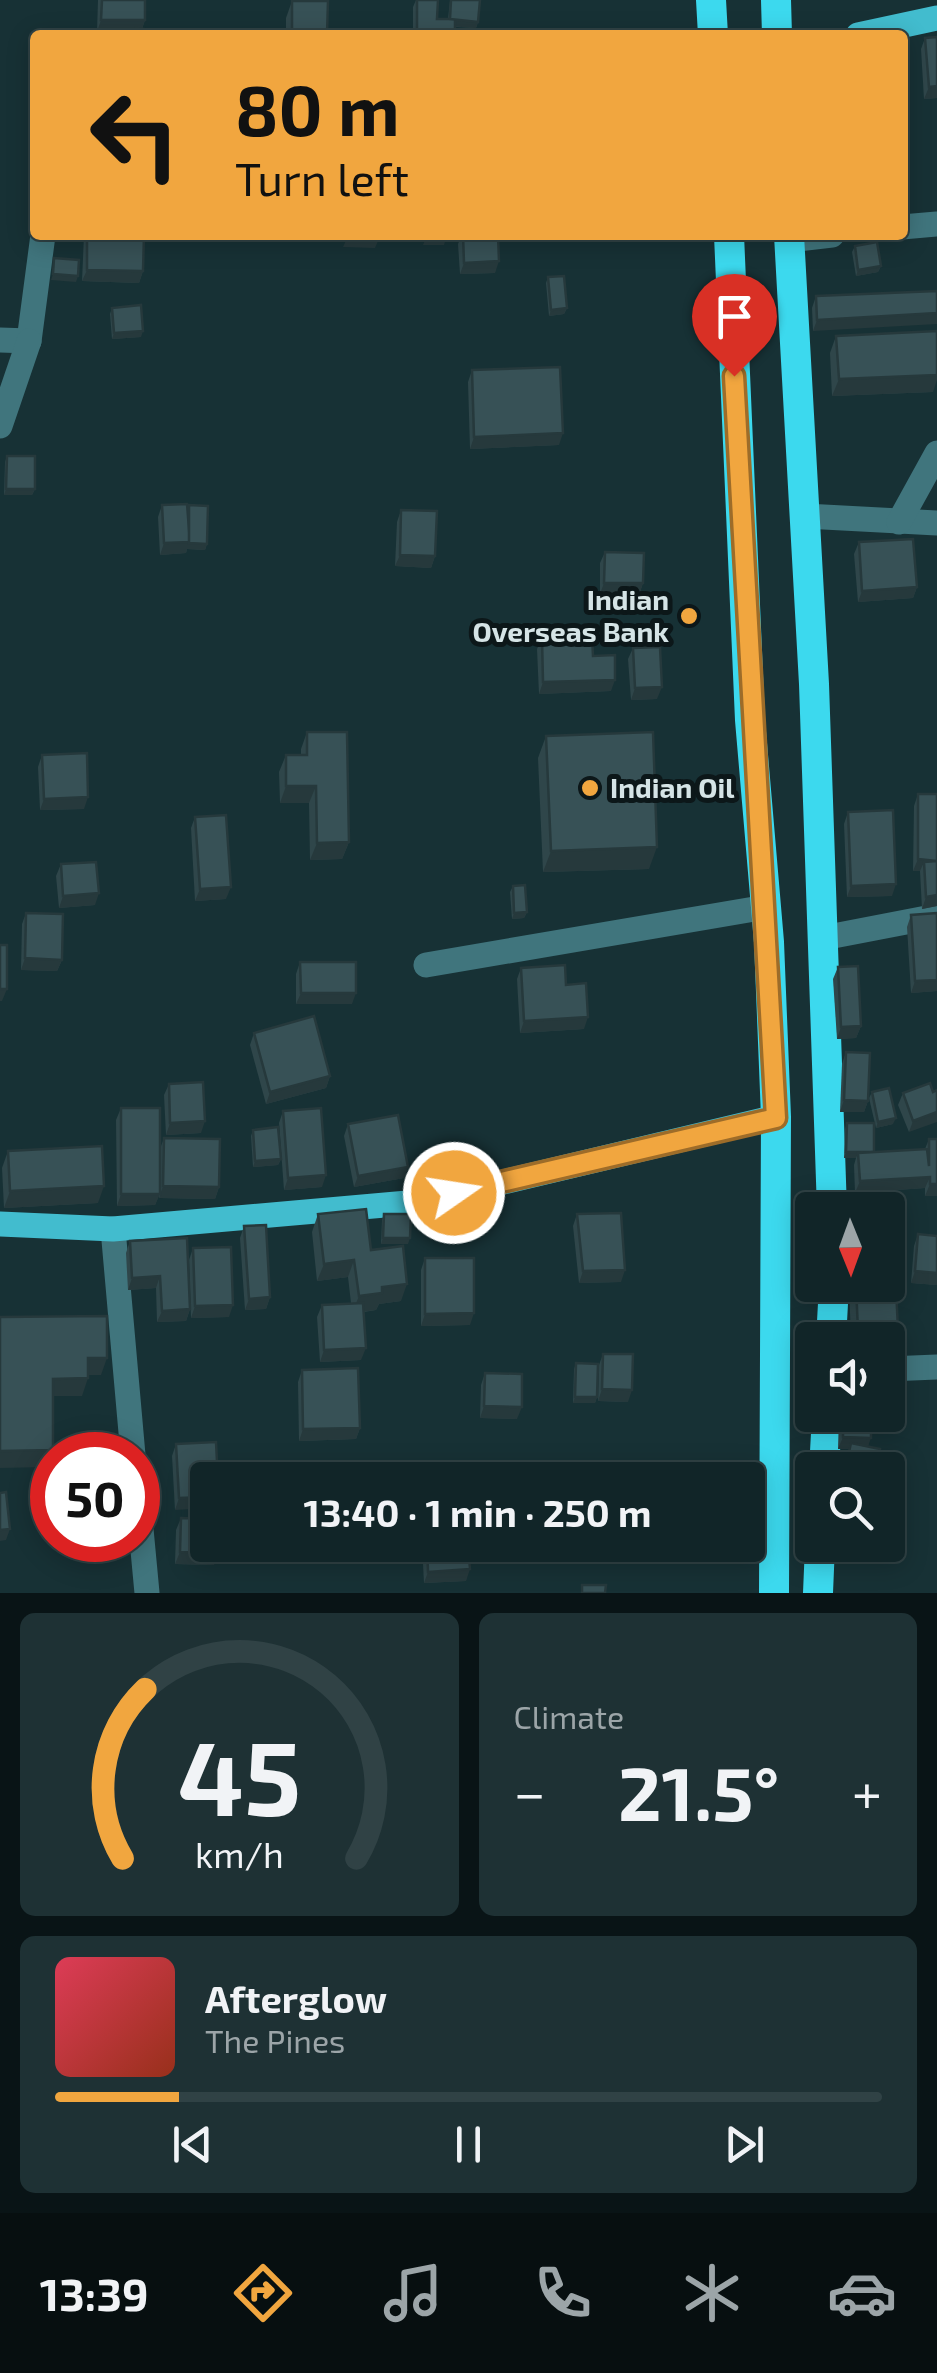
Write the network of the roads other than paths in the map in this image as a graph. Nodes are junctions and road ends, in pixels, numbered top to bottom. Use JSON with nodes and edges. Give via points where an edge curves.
{"nodes":[{"id":1,"x":710,"y":0,"type":"edge"},
{"id":2,"x":776,"y":0,"type":"edge"},
{"id":3,"x":937,"y":18,"type":"edge"},
{"id":4,"x":713,"y":30,"type":"edge"},
{"id":5,"x":778,"y":30,"type":"edge"},
{"id":6,"x":881,"y":30,"type":"edge"},
{"id":7,"x":937,"y":224,"type":"edge"},
{"id":8,"x":908,"y":227,"type":"edge"},
{"id":9,"x":41,"y":240,"type":"edge"},
{"id":10,"x":729,"y":240,"type":"edge"},
{"id":11,"x":789,"y":240,"type":"edge"},
{"id":12,"x":0,"y":340,"type":"edge"},
{"id":13,"x":29,"y":341,"type":"junction"},
{"id":14,"x":0,"y":426,"type":"edge"},
{"id":15,"x":937,"y":453,"type":"edge"},
{"id":16,"x":805,"y":516,"type":"junction"},
{"id":17,"x":899,"y":522,"type":"junction"},
{"id":18,"x":937,"y":523,"type":"edge"},
{"id":19,"x":766,"y":906,"type":"junction"},
{"id":20,"x":937,"y":916,"type":"edge"},
{"id":21,"x":823,"y":938,"type":"junction"},
{"id":22,"x":426,"y":966,"type":"dead end"},
{"id":23,"x":776,"y":1118,"type":"junction"},
{"id":24,"x":831,"y":1192,"type":"edge"},
{"id":25,"x":0,"y":1224,"type":"edge"},
{"id":26,"x":113,"y":1229,"type":"junction"},
{"id":27,"x":937,"y":1367,"type":"edge"},
{"id":28,"x":905,"y":1368,"type":"edge"},
{"id":29,"x":131,"y":1432,"type":"edge"},
{"id":30,"x":145,"y":1562,"type":"edge"},
{"id":31,"x":819,"y":1562,"type":"edge"},
{"id":32,"x":148,"y":1593,"type":"edge"},
{"id":33,"x":774,"y":1593,"type":"edge"},
{"id":34,"x":818,"y":1593,"type":"edge"}],
"edges":[{"from":1,"to":4,"type":"highway"},
{"from":2,"to":5,"type":"highway"},
{"from":3,"to":6,"type":"main road"},
{"from":7,"to":8,"type":"street"},
{"from":9,"to":13,"type":"street"},
{"from":10,"to":19,"type":"highway","via":[[750,720]]},
{"from":11,"to":16,"type":"highway"},
{"from":12,"to":13,"type":"street"},
{"from":13,"to":14,"type":"street"},
{"from":15,"to":17,"type":"street"},
{"from":16,"to":17,"type":"street"},
{"from":16,"to":21,"type":"highway"},
{"from":17,"to":18,"type":"street"},
{"from":19,"to":22,"type":"street"},
{"from":19,"to":23,"type":"highway"},
{"from":20,"to":21,"type":"street"},
{"from":21,"to":24,"type":"highway"},
{"from":23,"to":26,"type":"main road","via":[[419,1202]]},
{"from":23,"to":33,"type":"highway"},
{"from":25,"to":26,"type":"main road"},
{"from":26,"to":29,"type":"street"},
{"from":27,"to":28,"type":"street"},
{"from":30,"to":32,"type":"street"},
{"from":31,"to":34,"type":"highway"}]}
